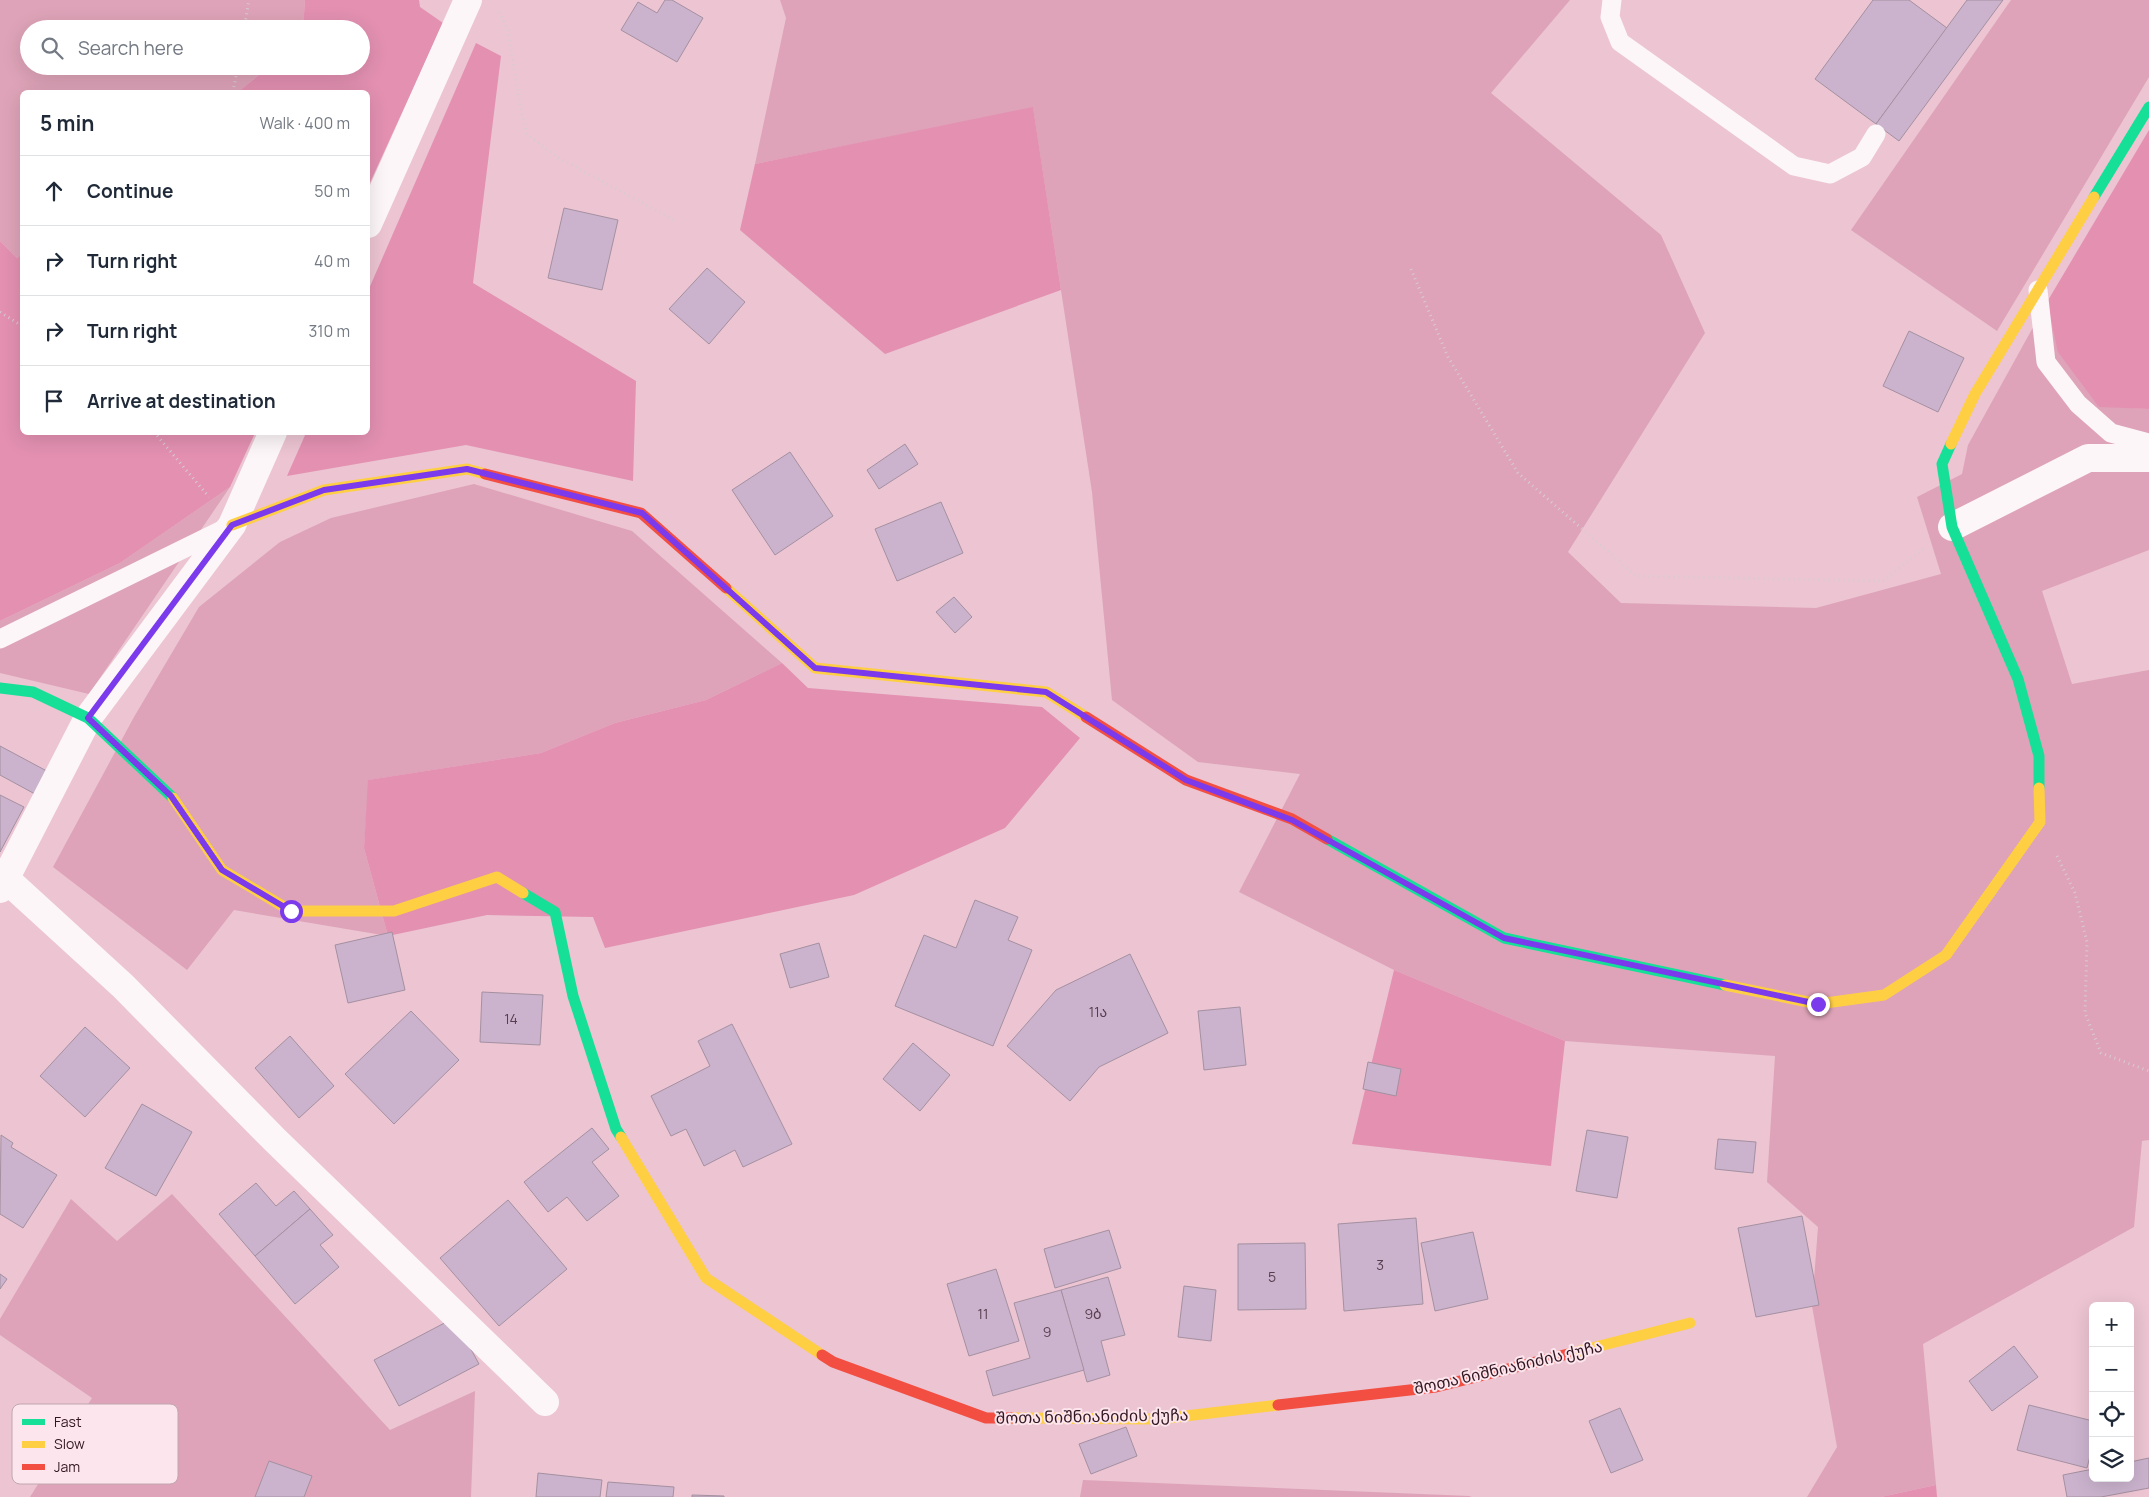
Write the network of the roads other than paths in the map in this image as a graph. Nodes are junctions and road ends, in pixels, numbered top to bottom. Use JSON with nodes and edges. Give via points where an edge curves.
{"nodes":[{"id":1,"x":468,"y":0,"type":"edge"},
{"id":2,"x":1612,"y":0,"type":"edge"},
{"id":3,"x":2149,"y":107,"type":"edge"},
{"id":4,"x":1876,"y":134,"type":"dead end"},
{"id":5,"x":370,"y":220,"type":"edge"},
{"id":6,"x":2038,"y":290,"type":"junction"},
{"id":7,"x":272,"y":435,"type":"edge"},
{"id":8,"x":2149,"y":443,"type":"edge"},
{"id":9,"x":2149,"y":458,"type":"edge"},
{"id":10,"x":232,"y":525,"type":"junction"},
{"id":11,"x":1952,"y":527,"type":"junction"},
{"id":12,"x":0,"y":639,"type":"edge"},
{"id":13,"x":0,"y":688,"type":"edge"},
{"id":14,"x":88,"y":718,"type":"junction"},
{"id":15,"x":3,"y":884,"type":"edge"},
{"id":16,"x":1690,"y":1324,"type":"dead end"},
{"id":17,"x":544,"y":1402,"type":"dead end"}],
"edges":[{"from":1,"to":5,"type":"street"},
{"from":2,"to":4,"type":"lane","via":[[1610,17],[1620,42],[1794,166],[1830,174],[1862,157]]},
{"from":3,"to":6,"type":"street"},
{"from":6,"to":8,"type":"lane","via":[[2046,362],[2078,404],[2111,433]]},
{"from":6,"to":11,"type":"street","via":[[1975,394],[1942,464]]},
{"from":7,"to":10,"type":"street"},
{"from":9,"to":11,"type":"street","via":[[2088,458]]},
{"from":10,"to":11,"type":"street","via":[[324,490],[467,469],[642,513],[815,668],[1046,692],[1186,780],[1292,820],[1504,938],[1818,1004],[1884,995],[1946,954],[2040,822],[2039,756],[2018,679]]},
{"from":10,"to":12,"type":"lane"},
{"from":10,"to":14,"type":"street"},
{"from":13,"to":14,"type":"street","name":"შოთა ნიშნიანიძის ქუჩა","via":[[33,692]]},
{"from":14,"to":15,"type":"street"},
{"from":14,"to":16,"type":"street","name":"შოთა ნიშნიანიძის ქუჩა","via":[[171,796],[222,870],[291,911],[394,911],[497,877],[555,912],[573,996],[616,1129],[706,1278],[833,1362],[986,1418],[1160,1419],[1436,1387]]},
{"from":15,"to":17,"type":"street","via":[[123,986]]}]}
